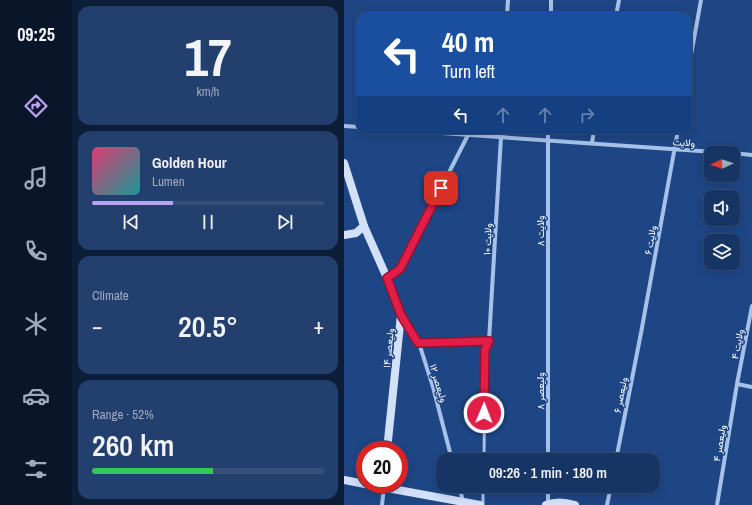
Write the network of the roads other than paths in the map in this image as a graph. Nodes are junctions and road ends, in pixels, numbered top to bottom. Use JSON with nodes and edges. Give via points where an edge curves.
{"nodes":[{"id":1,"x":508,"y":0,"type":"edge"},
{"id":2,"x":551,"y":0,"type":"edge"},
{"id":3,"x":619,"y":0,"type":"edge"},
{"id":4,"x":701,"y":0,"type":"edge"},
{"id":5,"x":507,"y":12,"type":"edge"},
{"id":6,"x":551,"y":12,"type":"edge"},
{"id":7,"x":617,"y":12,"type":"edge"},
{"id":8,"x":692,"y":50,"type":"edge"},
{"id":9,"x":344,"y":126,"type":"edge"},
{"id":10,"x":356,"y":127,"type":"edge"},
{"id":11,"x":459,"y":134,"type":"edge"},
{"id":12,"x":548,"y":134,"type":"edge"},
{"id":13,"x":593,"y":134,"type":"edge"},
{"id":14,"x":677,"y":134,"type":"edge"},
{"id":15,"x":468,"y":135,"type":"junction"},
{"id":16,"x":485,"y":136,"type":"joint"},
{"id":17,"x":501,"y":137,"type":"junction"},
{"id":18,"x":548,"y":140,"type":"junction"},
{"id":19,"x":592,"y":143,"type":"junction"},
{"id":20,"x":674,"y":149,"type":"junction"},
{"id":21,"x":704,"y":151,"type":"edge"},
{"id":22,"x":740,"y":153,"type":"edge"},
{"id":23,"x":752,"y":154,"type":"edge"},
{"id":24,"x":344,"y":163,"type":"edge"},
{"id":25,"x":364,"y":226,"type":"junction"},
{"id":26,"x":344,"y":235,"type":"edge"},
{"id":27,"x":387,"y":278,"type":"junction"},
{"id":28,"x":752,"y":306,"type":"edge"},
{"id":29,"x":401,"y":315,"type":"junction"},
{"id":30,"x":548,"y":321,"type":"joint"},
{"id":31,"x":641,"y":333,"type":"joint"},
{"id":32,"x":489,"y":341,"type":"junction"},
{"id":33,"x":418,"y":343,"type":"junction"},
{"id":34,"x":737,"y":384,"type":"junction"},
{"id":35,"x":752,"y":387,"type":"edge"},
{"id":36,"x":389,"y":441,"type":"edge"},
{"id":37,"x":450,"y":453,"type":"edge"},
{"id":38,"x":484,"y":453,"type":"edge"},
{"id":39,"x":548,"y":453,"type":"edge"},
{"id":40,"x":617,"y":453,"type":"edge"},
{"id":41,"x":344,"y":480,"type":"edge"},
{"id":42,"x":356,"y":482,"type":"edge"},
{"id":43,"x":408,"y":491,"type":"edge"},
{"id":44,"x":383,"y":493,"type":"edge"},
{"id":45,"x":461,"y":493,"type":"edge"},
{"id":46,"x":483,"y":493,"type":"edge"},
{"id":47,"x":548,"y":493,"type":"edge"},
{"id":48,"x":610,"y":493,"type":"edge"},
{"id":49,"x":463,"y":502,"type":"junction"},
{"id":50,"x":547,"y":504,"type":"edge"},
{"id":51,"x":382,"y":505,"type":"edge"},
{"id":52,"x":482,"y":505,"type":"edge"},
{"id":53,"x":575,"y":505,"type":"edge"},
{"id":54,"x":607,"y":505,"type":"edge"},
{"id":55,"x":717,"y":505,"type":"edge"}],
"edges":[{"from":1,"to":5,"type":"street"},
{"from":2,"to":6,"type":"street"},
{"from":3,"to":7,"type":"street"},
{"from":4,"to":8,"type":"street"},
{"from":9,"to":10,"type":"street"},
{"from":11,"to":15,"type":"street","name":"ولایت"},
{"from":12,"to":18,"type":"street","name":"ولایت ۸"},
{"from":13,"to":19,"type":"street"},
{"from":14,"to":20,"type":"street","name":"ولایت ۶"},
{"from":15,"to":16,"type":"street","name":"ولایت"},
{"from":15,"to":27,"type":"street","via":[[400,269]]},
{"from":16,"to":17,"type":"street","name":"ولایت"},
{"from":17,"to":18,"type":"street","name":"ولایت"},
{"from":17,"to":32,"type":"street","name":"ولایت ۱۰"},
{"from":18,"to":19,"type":"street","name":"ولایت"},
{"from":18,"to":30,"type":"street","name":"ولایت ۸"},
{"from":19,"to":20,"type":"street","name":"ولایت"},
{"from":20,"to":21,"type":"street","name":"ولایت"},
{"from":20,"to":31,"type":"street","name":"ولایت ۶"},
{"from":22,"to":23,"type":"street"},
{"from":24,"to":25,"type":"street","name":"ولیعصر ۱۴"},
{"from":25,"to":26,"type":"street","via":[[356,233]]},
{"from":25,"to":27,"type":"street","name":"ولیعصر ۱۴"},
{"from":27,"to":29,"type":"street","name":"ولیعصر ۱۴"},
{"from":28,"to":34,"type":"street","name":"ولایت ۴"},
{"from":29,"to":33,"type":"street","name":"ولیعصر ۱۲"},
{"from":29,"to":36,"type":"street","name":"ولیعصر ۱۴"},
{"from":30,"to":39,"type":"street","name":"ولیعصر ۸"},
{"from":31,"to":40,"type":"street","name":"ولیعصر ۶"},
{"from":32,"to":33,"type":"street"},
{"from":32,"to":38,"type":"lane","via":[[485,350]]},
{"from":33,"to":37,"type":"street","name":"ولیعصر ۱۲","via":[[433,387]]},
{"from":34,"to":35,"type":"street"},
{"from":34,"to":55,"type":"street","name":"ولیعصر ۴"},
{"from":41,"to":42,"type":"street"},
{"from":43,"to":49,"type":"street"},
{"from":44,"to":51,"type":"street"},
{"from":45,"to":49,"type":"street"},
{"from":46,"to":52,"type":"lane"},
{"from":47,"to":50,"type":"street"},
{"from":48,"to":54,"type":"street"},
{"from":49,"to":52,"type":"street"},
{"from":50,"to":53,"type":"street","via":[[568,502]]}]}
